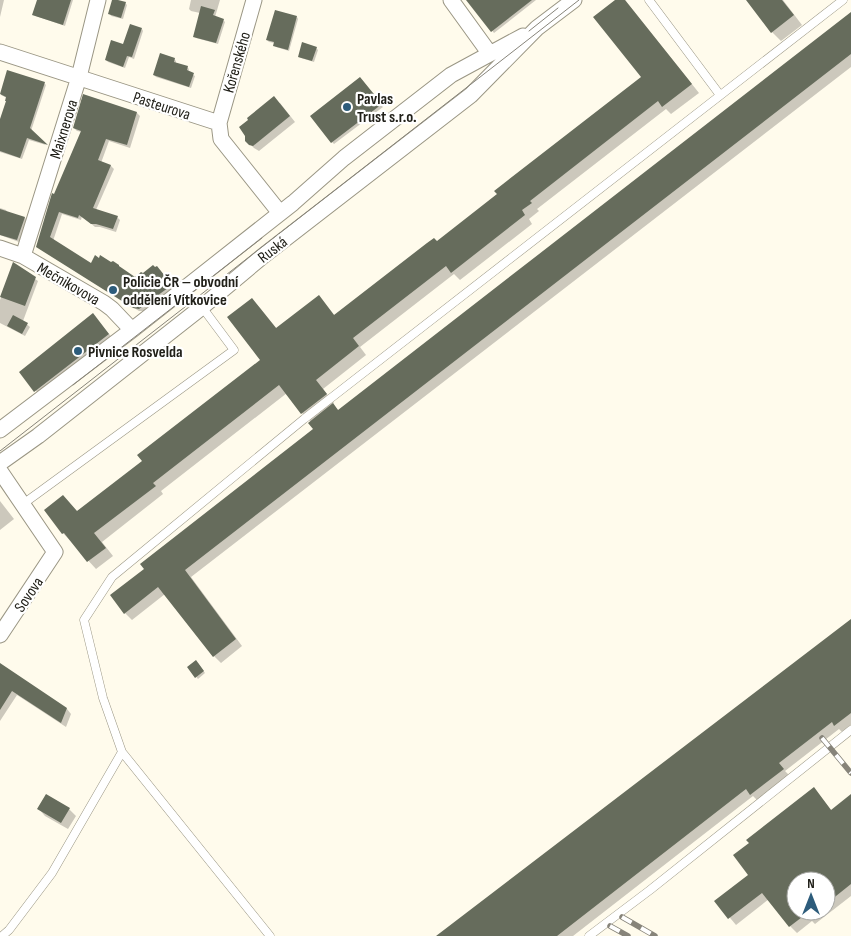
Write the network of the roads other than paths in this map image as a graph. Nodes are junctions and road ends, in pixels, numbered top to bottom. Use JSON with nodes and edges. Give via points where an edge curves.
{"nodes":[{"id":1,"x":98,"y":0,"type":"edge"},
{"id":2,"x":254,"y":0,"type":"edge"},
{"id":3,"x":451,"y":0,"type":"edge"},
{"id":4,"x":574,"y":0,"type":"edge"},
{"id":5,"x":649,"y":0,"type":"edge"},
{"id":6,"x":843,"y":0,"type":"edge"},
{"id":7,"x":537,"y":28,"type":"junction"},
{"id":8,"x":0,"y":52,"type":"edge"},
{"id":9,"x":490,"y":54,"type":"junction"},
{"id":10,"x":79,"y":78,"type":"junction"},
{"id":11,"x":720,"y":95,"type":"junction"},
{"id":12,"x":219,"y":123,"type":"junction"},
{"id":13,"x":280,"y":213,"type":"junction"},
{"id":14,"x":0,"y":248,"type":"edge"},
{"id":15,"x":23,"y":256,"type":"junction"},
{"id":16,"x":202,"y":307,"type":"junction"},
{"id":17,"x":132,"y":330,"type":"junction"},
{"id":18,"x":0,"y":430,"type":"edge"},
{"id":19,"x":0,"y":463,"type":"edge"},
{"id":20,"x":0,"y":471,"type":"edge"},
{"id":21,"x":23,"y":504,"type":"junction"},
{"id":22,"x":0,"y":635,"type":"edge"},
{"id":23,"x":851,"y":730,"type":"edge"},
{"id":24,"x":122,"y":752,"type":"junction"},
{"id":25,"x":2,"y":936,"type":"edge"},
{"id":26,"x":270,"y":936,"type":"edge"},
{"id":27,"x":589,"y":936,"type":"edge"}],
"edges":[{"from":1,"to":10,"type":"street","name":"Maixnerova"},
{"from":2,"to":12,"type":"street","name":"Kořenského"},
{"from":3,"to":9,"type":"street"},
{"from":4,"to":7,"type":"street","name":"Ruská"},
{"from":5,"to":11,"type":"lane"},
{"from":6,"to":11,"type":"lane"},
{"from":7,"to":9,"type":"street","name":"Ruská"},
{"from":7,"to":16,"type":"street","name":"Ruská","via":[[471,95]]},
{"from":8,"to":10,"type":"street","name":"Pasteurova"},
{"from":9,"to":13,"type":"street","name":"Ruská","via":[[451,75],[344,158]]},
{"from":10,"to":12,"type":"street","name":"Pasteurova"},
{"from":10,"to":15,"type":"street","name":"Maixnerova"},
{"from":11,"to":24,"type":"lane","via":[[304,419],[112,578],[84,620],[103,698]]},
{"from":12,"to":13,"type":"street","via":[[221,140]]},
{"from":13,"to":17,"type":"street","name":"Ruská"},
{"from":14,"to":15,"type":"street","name":"Mečnikovova"},
{"from":15,"to":17,"type":"street","name":"Mečnikovova","via":[[104,303]]},
{"from":16,"to":19,"type":"street","name":"Ruská"},
{"from":16,"to":21,"type":"lane","via":[[234,350]]},
{"from":17,"to":18,"type":"street","name":"Ruská"},
{"from":20,"to":21,"type":"street"},
{"from":21,"to":22,"type":"street","name":"Sovova","via":[[56,552]]},
{"from":23,"to":27,"type":"lane"},
{"from":24,"to":25,"type":"lane","via":[[52,873]]},
{"from":24,"to":26,"type":"lane"}]}
